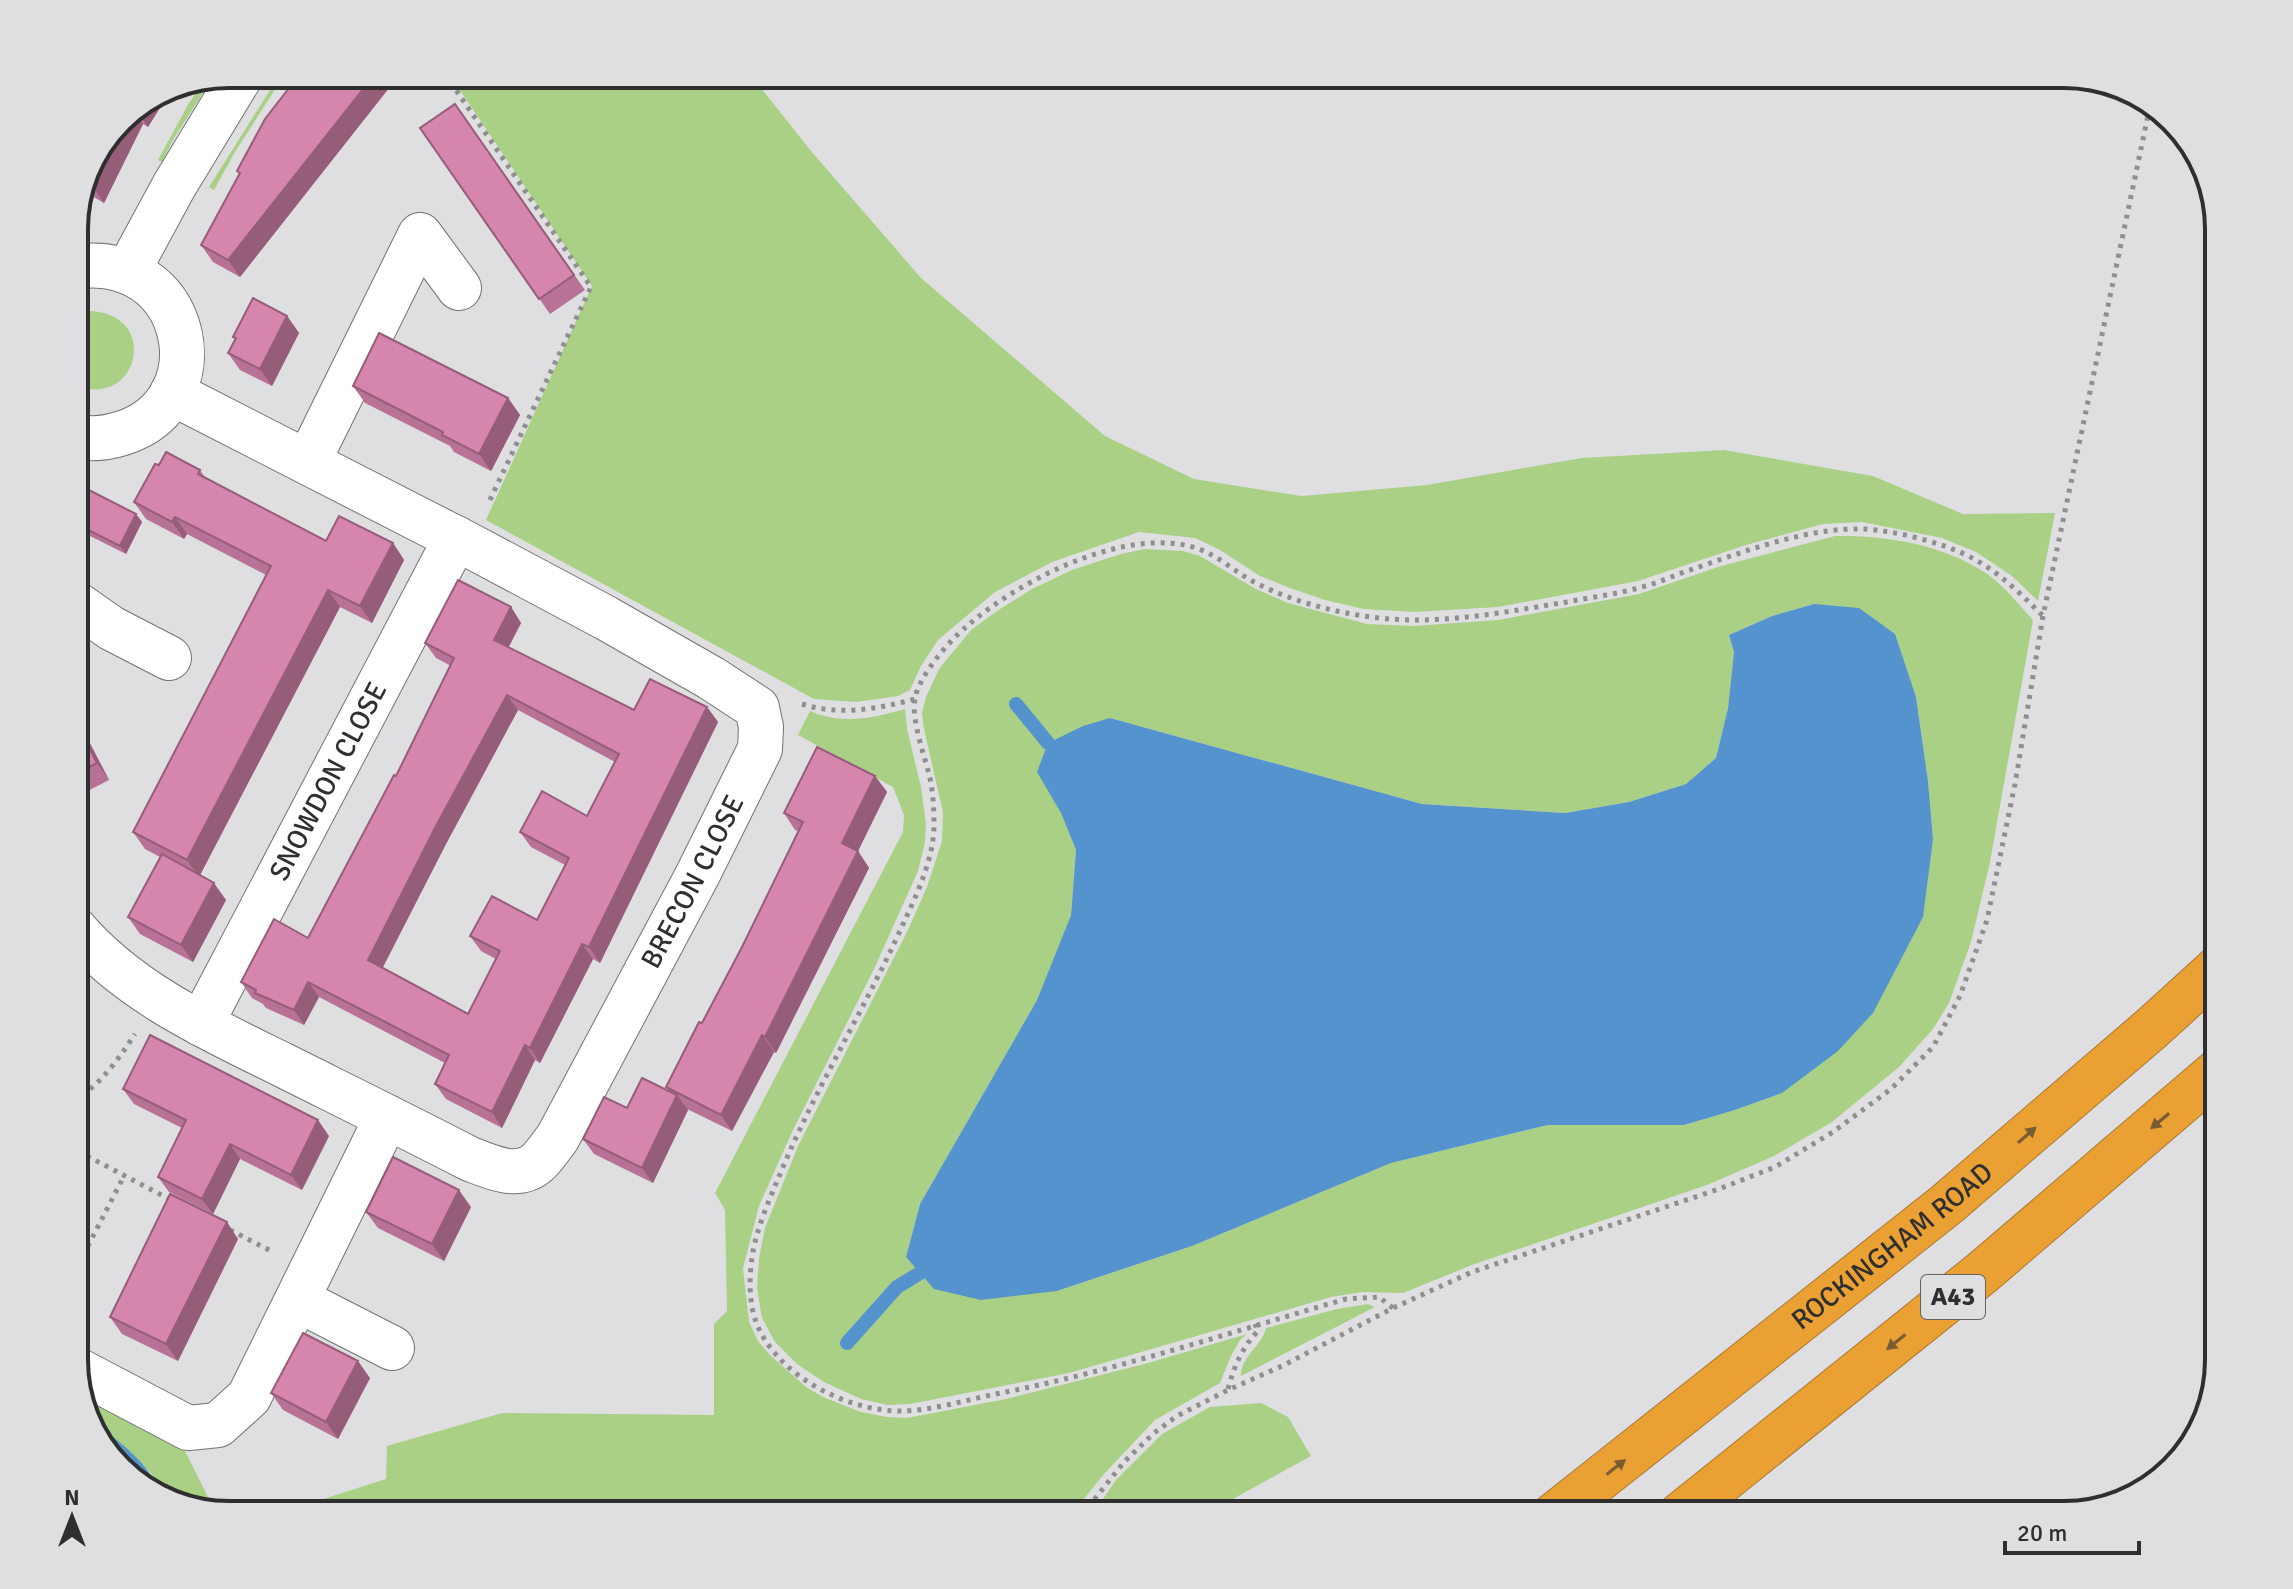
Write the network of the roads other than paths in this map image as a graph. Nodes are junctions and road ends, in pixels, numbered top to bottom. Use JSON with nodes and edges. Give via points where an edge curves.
{"nodes":[{"id":1,"x":234,"y":88,"type":"edge"},
{"id":2,"x":88,"y":266,"type":"edge"},
{"id":3,"x":128,"y":271,"type":"junction"},
{"id":4,"x":459,"y":288,"type":"dead end"},
{"id":5,"x":172,"y":393,"type":"junction"},
{"id":6,"x":88,"y":438,"type":"edge"},
{"id":7,"x":308,"y":462,"type":"junction"},
{"id":8,"x":462,"y":541,"type":"junction"},
{"id":9,"x":88,"y":612,"type":"edge"},
{"id":10,"x":169,"y":658,"type":"dead end"},
{"id":11,"x":88,"y":944,"type":"edge"},
{"id":12,"x":2205,"y":980,"type":"edge"},
{"id":13,"x":201,"y":1024,"type":"junction"},
{"id":14,"x":2205,"y":1082,"type":"edge"},
{"id":15,"x":387,"y":1117,"type":"junction"},
{"id":16,"x":305,"y":1286,"type":"junction"},
{"id":17,"x":392,"y":1348,"type":"dead end"},
{"id":18,"x":89,"y":1376,"type":"edge"},
{"id":19,"x":1572,"y":1501,"type":"edge"},
{"id":20,"x":1697,"y":1501,"type":"edge"}],
"edges":[{"from":1,"to":3,"type":"street"},
{"from":2,"to":3,"type":"street"},
{"from":3,"to":5,"type":"street","via":[[153,285],[171,308],[181,336],[181,365]]},
{"from":4,"to":7,"type":"street","via":[[420,235]]},
{"from":5,"to":6,"type":"street","via":[[156,414],[134,429]]},
{"from":5,"to":7,"type":"street"},
{"from":7,"to":8,"type":"street"},
{"from":8,"to":13,"type":"street","name":"SNOWDON CLOSE"},
{"from":8,"to":15,"type":"street","name":"BRECON CLOSE","via":[[757,708],[760,749],[558,1137],[536,1164],[519,1172],[497,1170]]},
{"from":9,"to":10,"type":"street"},
{"from":11,"to":13,"type":"street","name":"BRECON CLOSE","via":[[140,989]]},
{"from":19,"to":12,"type":"highway","name":"ROCKINGHAM ROAD","number":"A43","one_way":true,"via":[[1947,1204]]},
{"from":13,"to":15,"type":"street","name":"BRECON CLOSE"},
{"from":14,"to":20,"type":"highway","number":"A43","one_way":true,"via":[[1983,1272]]},
{"from":15,"to":16,"type":"street"},
{"from":16,"to":17,"type":"street"},
{"from":16,"to":18,"type":"street","via":[[249,1397],[218,1425],[188,1428]]}]}
